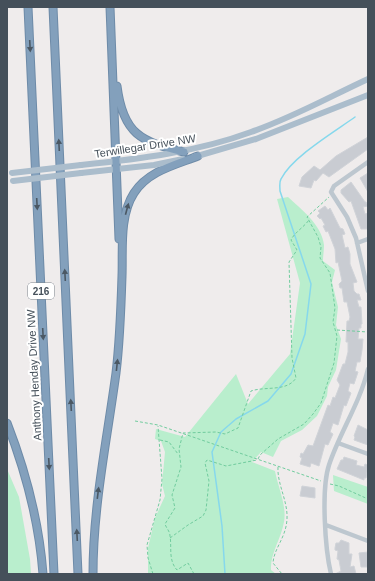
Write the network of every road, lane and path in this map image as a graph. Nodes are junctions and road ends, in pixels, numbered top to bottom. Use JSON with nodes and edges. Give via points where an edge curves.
{"nodes":[{"id":1,"x":28,"y":7,"type":"edge"},
{"id":2,"x":53,"y":7,"type":"edge"},
{"id":3,"x":110,"y":7,"type":"edge"},
{"id":4,"x":112,"y":62,"type":"junction"},
{"id":5,"x":368,"y":79,"type":"edge"},
{"id":6,"x":368,"y":95,"type":"edge"},
{"id":7,"x":184,"y":152,"type":"junction"},
{"id":8,"x":198,"y":156,"type":"junction"},
{"id":9,"x":368,"y":162,"type":"edge"},
{"id":10,"x":116,"y":165,"type":"junction"},
{"id":11,"x":10,"y":173,"type":"edge"},
{"id":12,"x":10,"y":181,"type":"edge"},
{"id":13,"x":331,"y":195,"type":"junction"},
{"id":14,"x":309,"y":220,"type":"junction"},
{"id":15,"x":368,"y":239,"type":"edge"},
{"id":16,"x":357,"y":243,"type":"junction"},
{"id":17,"x":122,"y":289,"type":"junction"},
{"id":18,"x":368,"y":291,"type":"edge"},
{"id":19,"x":336,"y":330,"type":"junction"},
{"id":20,"x":368,"y":332,"type":"edge"},
{"id":21,"x":368,"y":369,"type":"edge"},
{"id":22,"x":363,"y":387,"type":"junction"},
{"id":23,"x":368,"y":389,"type":"edge"},
{"id":24,"x":135,"y":421,"type":"dead end"},
{"id":25,"x":7,"y":423,"type":"edge"},
{"id":26,"x":158,"y":425,"type":"junction"},
{"id":27,"x":183,"y":433,"type":"junction"},
{"id":28,"x":158,"y":440,"type":"junction"},
{"id":29,"x":338,"y":443,"type":"junction"},
{"id":30,"x":368,"y":454,"type":"edge"},
{"id":31,"x":179,"y":455,"type":"junction"},
{"id":32,"x":258,"y":459,"type":"junction"},
{"id":33,"x":278,"y":466,"type":"junction"},
{"id":34,"x":326,"y":483,"type":"junction"},
{"id":35,"x":368,"y":498,"type":"edge"},
{"id":36,"x":326,"y":525,"type":"junction"},
{"id":37,"x":170,"y":538,"type":"junction"},
{"id":38,"x":368,"y":541,"type":"edge"},
{"id":39,"x":43,"y":574,"type":"edge"},
{"id":40,"x":54,"y":574,"type":"edge"},
{"id":41,"x":78,"y":574,"type":"edge"},
{"id":42,"x":93,"y":574,"type":"edge"},
{"id":43,"x":152,"y":574,"type":"edge"},
{"id":44,"x":194,"y":574,"type":"edge"},
{"id":45,"x":282,"y":574,"type":"edge"},
{"id":46,"x":331,"y":574,"type":"edge"}],
"edges":[{"from":1,"to":40,"type":"highway","name":"Anthony Henday Drive NW","number":"216","one_way":true},
{"from":41,"to":2,"type":"highway","number":"216","one_way":true},
{"from":3,"to":4,"type":"highway"},
{"from":4,"to":7,"type":"highway","via":[[121,107],[133,130],[148,142]]},
{"from":4,"to":10,"type":"highway"},
{"from":5,"to":7,"type":"main road","name":"Terwillegar Drive NW","via":[[271,125]]},
{"from":6,"to":8,"type":"main road","name":"Terwillegar Drive NW","via":[[256,139]]},
{"from":7,"to":10,"type":"main road","name":"Terwillegar Drive NW"},
{"from":8,"to":10,"type":"main road","name":"Terwillegar Drive NW","via":[[154,164]]},
{"from":17,"to":8,"type":"highway","one_way":true,"via":[[125,217],[134,193],[140,184],[158,171]]},
{"from":9,"to":13,"type":"street","via":[[332,189]]},
{"from":10,"to":11,"type":"main road","name":"Terwillegar Drive NW","bridge":true,"via":[[81,165]]},
{"from":10,"to":12,"type":"main road","name":"Terwillegar Drive NW","bridge":true,"via":[[82,173]]},
{"from":10,"to":17,"type":"highway"},
{"from":13,"to":14,"type":"path","via":[[307,217]]},
{"from":13,"to":16,"type":"street","via":[[347,217]]},
{"from":14,"to":19,"type":"path","via":[[321,246],[320,258],[330,273]]},
{"from":14,"to":27,"type":"path","via":[[291,240],[297,250],[291,258],[289,271],[292,358],[296,378],[291,384],[282,387],[251,391],[238,428],[230,433]]},
{"from":15,"to":16,"type":"street"},
{"from":16,"to":18,"type":"street"},
{"from":42,"to":17,"type":"highway","one_way":true,"via":[[95,518],[116,372]]},
{"from":19,"to":20,"type":"path"},
{"from":19,"to":32,"type":"path","via":[[334,363],[321,402],[304,424],[278,439]]},
{"from":21,"to":22,"type":"street"},
{"from":22,"to":23,"type":"street"},
{"from":22,"to":29,"type":"street"},
{"from":24,"to":26,"type":"path"},
{"from":25,"to":39,"type":"highway","via":[[29,485]]},
{"from":26,"to":27,"type":"path"},
{"from":26,"to":28,"type":"path"},
{"from":27,"to":31,"type":"path"},
{"from":27,"to":32,"type":"path"},
{"from":28,"to":31,"type":"path","via":[[169,442]]},
{"from":28,"to":43,"type":"path","via":[[162,466],[160,500],[147,545]]},
{"from":29,"to":30,"type":"street"},
{"from":29,"to":34,"type":"street","via":[[329,466]]},
{"from":31,"to":37,"type":"path","via":[[181,467],[172,495],[175,508],[165,524]]},
{"from":32,"to":33,"type":"path"},
{"from":32,"to":37,"type":"path","via":[[255,462],[247,460],[226,466],[208,460],[205,463],[209,481],[206,510],[203,516]]},
{"from":33,"to":34,"type":"path"},
{"from":33,"to":45,"type":"path","via":[[287,519],[284,535],[272,563]]},
{"from":34,"to":35,"type":"path"},
{"from":34,"to":36,"type":"street"},
{"from":36,"to":38,"type":"street"},
{"from":36,"to":46,"type":"street","via":[[326,550]]},
{"from":37,"to":44,"type":"path","via":[[174,567],[177,570],[188,563]]}]}
